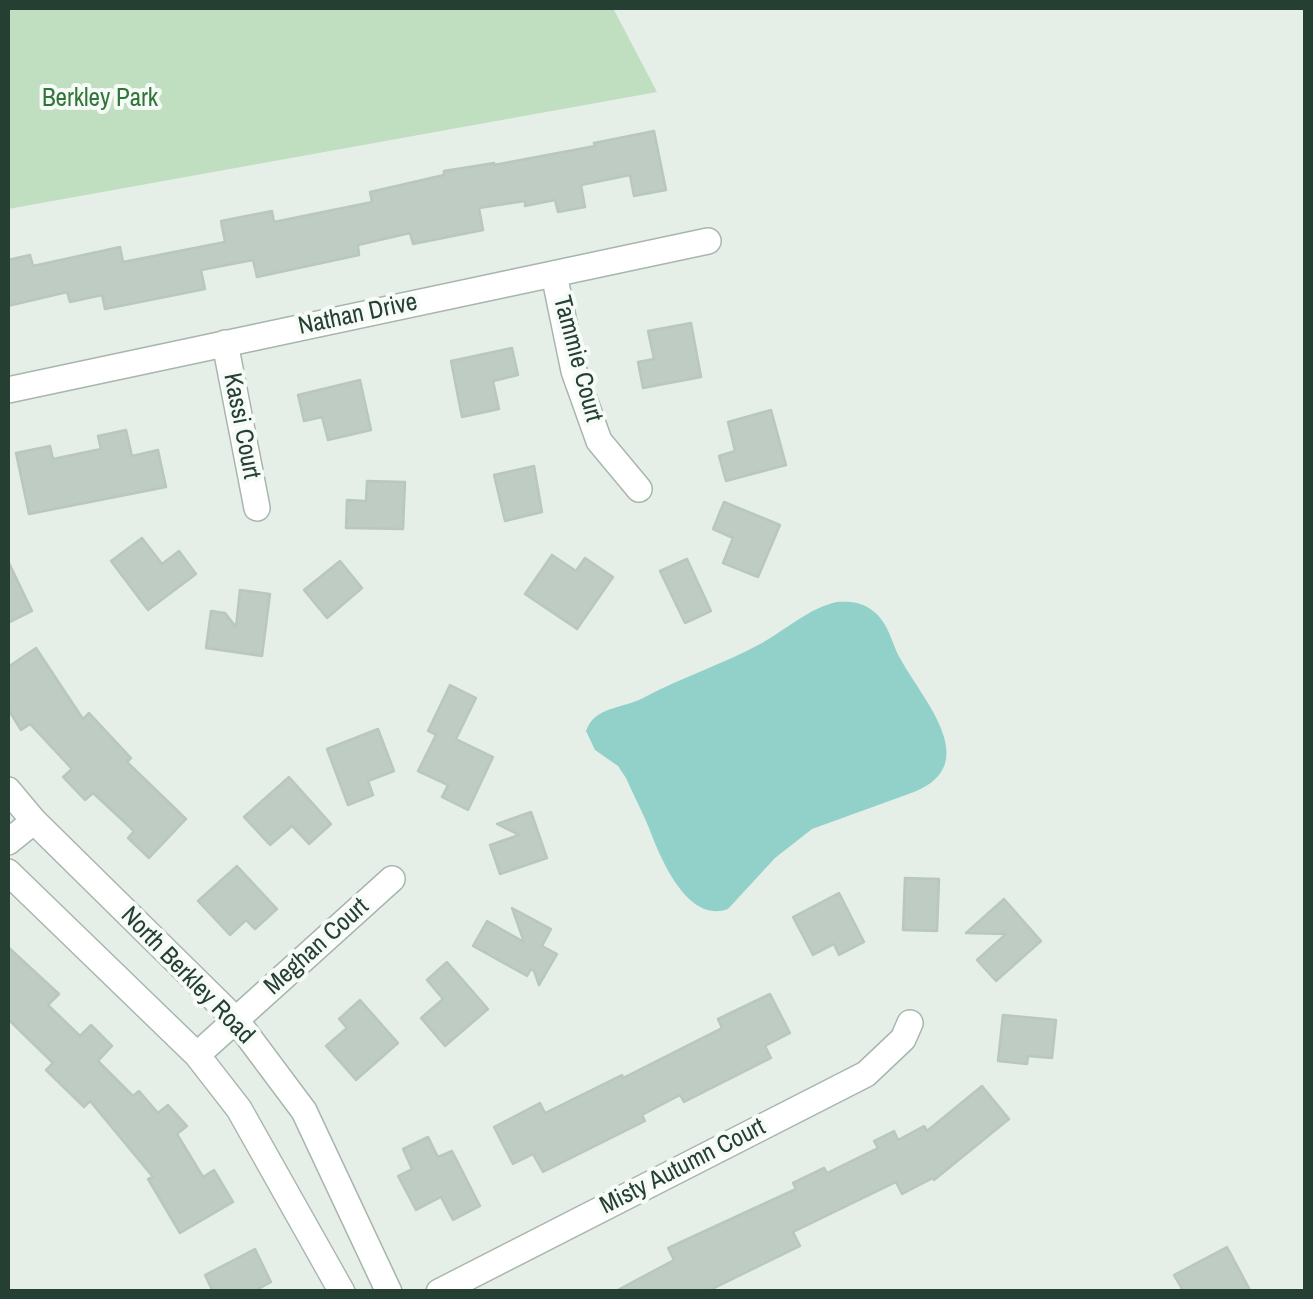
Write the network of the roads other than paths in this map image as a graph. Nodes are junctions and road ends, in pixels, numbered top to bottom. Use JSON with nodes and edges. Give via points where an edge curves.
{"nodes":[{"id":1,"x":708,"y":241,"type":"dead end"},
{"id":2,"x":554,"y":274,"type":"junction"},
{"id":3,"x":225,"y":343,"type":"junction"},
{"id":4,"x":8,"y":390,"type":"edge"},
{"id":5,"x":639,"y":489,"type":"dead end"},
{"id":6,"x":256,"y":508,"type":"dead end"},
{"id":7,"x":8,"y":790,"type":"edge"},
{"id":8,"x":34,"y":822,"type":"junction"},
{"id":9,"x":8,"y":842,"type":"edge"},
{"id":10,"x":8,"y":872,"type":"edge"},
{"id":11,"x":392,"y":879,"type":"dead end"},
{"id":12,"x":236,"y":1020,"type":"junction"},
{"id":13,"x":910,"y":1023,"type":"dead end"},
{"id":14,"x":197,"y":1055,"type":"junction"},
{"id":15,"x":342,"y":1292,"type":"edge"},
{"id":16,"x":388,"y":1292,"type":"edge"},
{"id":17,"x":439,"y":1292,"type":"edge"}],
"edges":[{"from":1,"to":2,"type":"street","name":"Nathan Drive"},
{"from":2,"to":3,"type":"street","name":"Nathan Drive"},
{"from":2,"to":5,"type":"street","name":"Tammie Court","via":[[574,371],[599,441]]},
{"from":3,"to":4,"type":"street","name":"Nathan Drive"},
{"from":3,"to":6,"type":"street","name":"Kassi Court"},
{"from":7,"to":8,"type":"street","name":"North Berkley Road"},
{"from":8,"to":9,"type":"street"},
{"from":8,"to":12,"type":"street","name":"North Berkley Road"},
{"from":10,"to":14,"type":"street","name":"North Berkley Road"},
{"from":11,"to":12,"type":"street","name":"Meghan Court"},
{"from":12,"to":14,"type":"street","name":"Meghan Court"},
{"from":12,"to":16,"type":"street","name":"North Berkley Road","via":[[304,1111]]},
{"from":13,"to":17,"type":"street","name":"Misty Autumn Court","via":[[904,1038],[866,1074]]},
{"from":14,"to":15,"type":"street","name":"North Berkley Road","via":[[239,1108]]}]}
